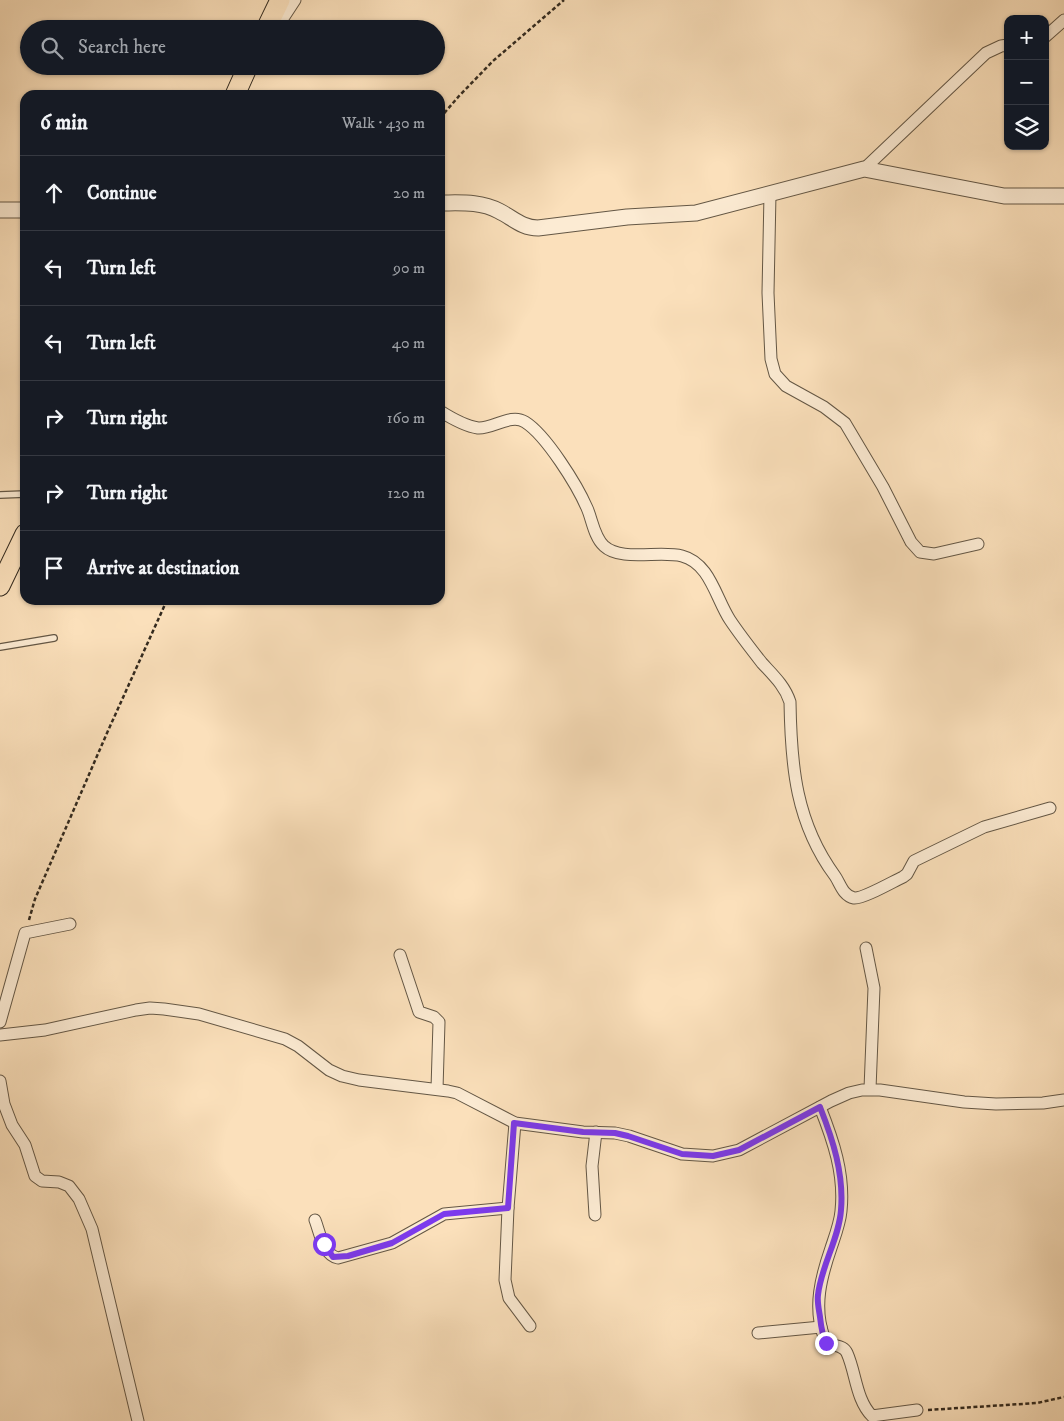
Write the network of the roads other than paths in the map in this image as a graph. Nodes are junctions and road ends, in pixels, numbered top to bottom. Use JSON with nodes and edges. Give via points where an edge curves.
{"nodes":[{"id":1,"x":280,"y":0,"type":"edge"},
{"id":2,"x":295,"y":0,"type":"edge"},
{"id":3,"x":270,"y":20,"type":"edge"},
{"id":4,"x":282,"y":20,"type":"edge"},
{"id":5,"x":1064,"y":20,"type":"edge"},
{"id":6,"x":1049,"y":33,"type":"edge"},
{"id":7,"x":1004,"y":46,"type":"edge"},
{"id":8,"x":244,"y":75,"type":"edge"},
{"id":9,"x":237,"y":90,"type":"edge"},
{"id":10,"x":864,"y":169,"type":"junction"},
{"id":11,"x":770,"y":194,"type":"junction"},
{"id":12,"x":1064,"y":196,"type":"edge"},
{"id":13,"x":445,"y":203,"type":"edge"},
{"id":14,"x":0,"y":210,"type":"edge"},
{"id":15,"x":20,"y":210,"type":"edge"},
{"id":16,"x":445,"y":414,"type":"edge"},
{"id":17,"x":20,"y":494,"type":"edge"},
{"id":18,"x":0,"y":496,"type":"edge"},
{"id":19,"x":20,"y":544,"type":"edge"},
{"id":20,"x":978,"y":544,"type":"dead end"},
{"id":21,"x":0,"y":586,"type":"edge"},
{"id":22,"x":54,"y":638,"type":"dead end"},
{"id":23,"x":0,"y":647,"type":"edge"},
{"id":24,"x":1050,"y":808,"type":"dead end"},
{"id":25,"x":70,"y":924,"type":"dead end"},
{"id":26,"x":866,"y":948,"type":"dead end"},
{"id":27,"x":400,"y":955,"type":"dead end"},
{"id":28,"x":0,"y":1022,"type":"edge"},
{"id":29,"x":0,"y":1035,"type":"edge"},
{"id":30,"x":0,"y":1081,"type":"edge"},
{"id":31,"x":436,"y":1089,"type":"junction"},
{"id":32,"x":870,"y":1089,"type":"junction"},
{"id":33,"x":1064,"y":1100,"type":"edge"},
{"id":34,"x":820,"y":1107,"type":"junction"},
{"id":35,"x":514,"y":1123,"type":"junction"},
{"id":36,"x":596,"y":1132,"type":"junction"},
{"id":37,"x":508,"y":1208,"type":"junction"},
{"id":38,"x":595,"y":1215,"type":"dead end"},
{"id":39,"x":315,"y":1220,"type":"dead end"},
{"id":40,"x":530,"y":1326,"type":"dead end"},
{"id":41,"x":821,"y":1327,"type":"junction"},
{"id":42,"x":758,"y":1333,"type":"dead end"},
{"id":43,"x":917,"y":1410,"type":"road end"},
{"id":44,"x":138,"y":1421,"type":"edge"}],
"edges":[{"from":1,"to":3,"type":"main road"},
{"from":2,"to":4,"type":"street"},
{"from":5,"to":6,"type":"street"},
{"from":7,"to":10,"type":"street","via":[[986,53]]},
{"from":8,"to":9,"type":"main road"},
{"from":10,"to":11,"type":"street"},
{"from":10,"to":12,"type":"street","via":[[1004,196]]},
{"from":11,"to":13,"type":"street","via":[[696,214],[627,217],[530,228],[484,205]]},
{"from":11,"to":20,"type":"street","via":[[768,293],[771,359],[775,374],[786,386],[824,406],[845,423],[911,542],[920,552],[934,554]]},
{"from":14,"to":15,"type":"street"},
{"from":16,"to":24,"type":"street","via":[[477,428],[514,419],[526,422],[576,485],[605,547],[618,552],[681,555],[700,566],[731,621],[788,695],[802,811],[819,854],[849,896],[865,895],[903,877],[914,861],[984,827]]},
{"from":17,"to":18,"type":"lane"},
{"from":19,"to":21,"type":"main road"},
{"from":22,"to":23,"type":"lane"},
{"from":25,"to":28,"type":"street","via":[[25,933]]},
{"from":26,"to":32,"type":"street","via":[[874,988]]},
{"from":27,"to":31,"type":"street","via":[[417,1008],[439,1022]]},
{"from":29,"to":31,"type":"street","via":[[45,1030],[157,1008],[199,1014],[285,1039],[342,1076]]},
{"from":30,"to":44,"type":"street","via":[[4,1104],[35,1176],[42,1181],[69,1186],[80,1198],[92,1229]]},
{"from":31,"to":35,"type":"street","via":[[457,1094]]},
{"from":32,"to":33,"type":"street","via":[[996,1104]]},
{"from":32,"to":34,"type":"street","via":[[849,1093]]},
{"from":34,"to":36,"type":"street","via":[[739,1150],[713,1156],[682,1154],[628,1136]]},
{"from":34,"to":41,"type":"street","via":[[842,1178],[838,1227],[818,1294]]},
{"from":35,"to":36,"type":"street"},
{"from":35,"to":37,"type":"street"},
{"from":36,"to":38,"type":"street","via":[[592,1166]]},
{"from":37,"to":39,"type":"street","via":[[444,1214],[392,1243],[338,1258],[328,1252]]},
{"from":37,"to":40,"type":"street","via":[[505,1280],[509,1298]]},
{"from":41,"to":42,"type":"street"},
{"from":41,"to":43,"type":"street","via":[[826,1343],[846,1351],[858,1391],[872,1416]]}]}
